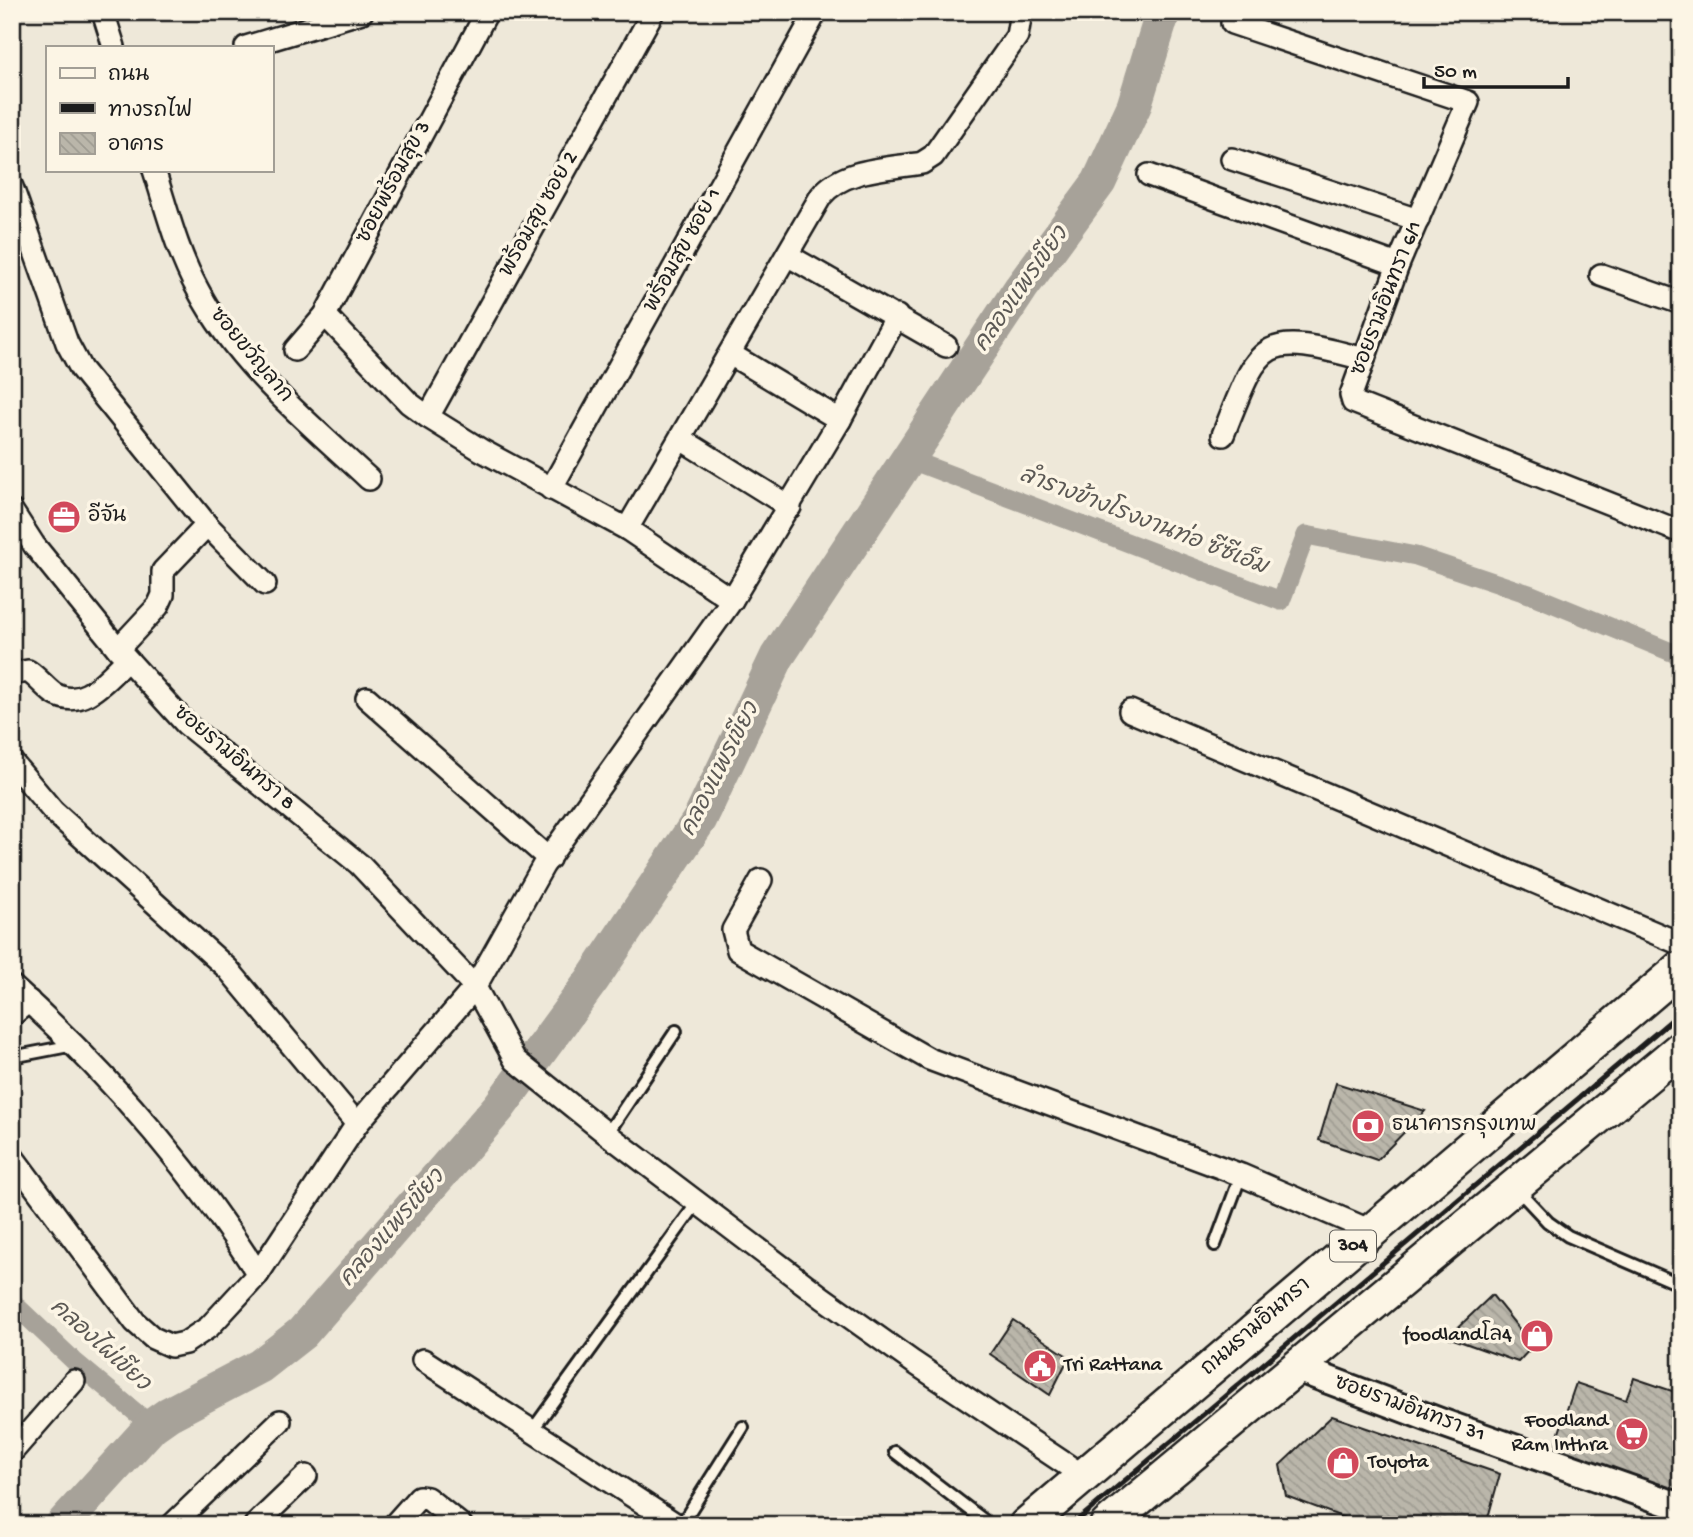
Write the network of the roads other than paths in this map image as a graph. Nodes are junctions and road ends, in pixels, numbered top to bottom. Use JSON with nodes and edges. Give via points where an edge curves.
{"nodes":[{"id":1,"x":103,"y":12,"type":"edge"},
{"id":2,"x":362,"y":12,"type":"edge"},
{"id":3,"x":487,"y":12,"type":"edge"},
{"id":4,"x":653,"y":12,"type":"edge"},
{"id":5,"x":816,"y":12,"type":"edge"},
{"id":6,"x":1021,"y":12,"type":"edge"},
{"id":7,"x":1232,"y":23,"type":"dead end"},
{"id":8,"x":114,"y":46,"type":"edge"},
{"id":9,"x":249,"y":46,"type":"edge"},
{"id":10,"x":1231,"y":159,"type":"dead end"},
{"id":11,"x":155,"y":172,"type":"edge"},
{"id":12,"x":1149,"y":175,"type":"dead end"},
{"id":13,"x":12,"y":187,"type":"edge"},
{"id":14,"x":1418,"y":220,"type":"junction"},
{"id":15,"x":787,"y":255,"type":"junction"},
{"id":16,"x":1398,"y":265,"type":"junction"},
{"id":17,"x":1601,"y":275,"type":"dead end"},
{"id":18,"x":1681,"y":303,"type":"edge"},
{"id":19,"x":324,"y":315,"type":"junction"},
{"id":20,"x":897,"y":316,"type":"junction"},
{"id":21,"x":946,"y":346,"type":"dead end"},
{"id":22,"x":296,"y":349,"type":"dead end"},
{"id":23,"x":730,"y":354,"type":"junction"},
{"id":24,"x":1364,"y":359,"type":"junction"},
{"id":25,"x":428,"y":417,"type":"junction"},
{"id":26,"x":840,"y":420,"type":"junction"},
{"id":27,"x":1223,"y":435,"type":"dead end"},
{"id":28,"x":681,"y":439,"type":"junction"},
{"id":29,"x":369,"y":480,"type":"dead end"},
{"id":30,"x":551,"y":489,"type":"junction"},
{"id":31,"x":790,"y":507,"type":"junction"},
{"id":32,"x":12,"y":511,"type":"edge"},
{"id":33,"x":207,"y":525,"type":"junction"},
{"id":34,"x":626,"y":529,"type":"junction"},
{"id":35,"x":1681,"y":532,"type":"edge"},
{"id":36,"x":265,"y":584,"type":"dead end"},
{"id":37,"x":732,"y":600,"type":"junction"},
{"id":38,"x":123,"y":655,"type":"junction"},
{"id":39,"x":12,"y":674,"type":"edge"},
{"id":40,"x":367,"y":698,"type":"dead end"},
{"id":41,"x":1130,"y":711,"type":"dead end"},
{"id":42,"x":12,"y":762,"type":"edge"},
{"id":43,"x":549,"y":859,"type":"junction"},
{"id":44,"x":761,"y":880,"type":"dead end"},
{"id":45,"x":1681,"y":944,"type":"edge"},
{"id":46,"x":1681,"y":968,"type":"edge"},
{"id":47,"x":12,"y":986,"type":"edge"},
{"id":48,"x":475,"y":987,"type":"junction"},
{"id":49,"x":20,"y":1008,"type":"edge"},
{"id":50,"x":676,"y":1031,"type":"dead end"},
{"id":51,"x":76,"y":1045,"type":"junction"},
{"id":52,"x":1681,"y":1048,"type":"edge"},
{"id":53,"x":12,"y":1058,"type":"edge"},
{"id":54,"x":357,"y":1124,"type":"junction"},
{"id":55,"x":607,"y":1134,"type":"junction"},
{"id":56,"x":12,"y":1156,"type":"edge"},
{"id":57,"x":1241,"y":1175,"type":"junction"},
{"id":58,"x":1514,"y":1186,"type":"junction"},
{"id":59,"x":696,"y":1203,"type":"junction"},
{"id":60,"x":1371,"y":1231,"type":"junction"},
{"id":61,"x":1215,"y":1245,"type":"dead end"},
{"id":62,"x":258,"y":1273,"type":"junction"},
{"id":63,"x":1681,"y":1286,"type":"edge"},
{"id":64,"x":424,"y":1360,"type":"dead end"},
{"id":65,"x":1297,"y":1368,"type":"junction"},
{"id":66,"x":74,"y":1381,"type":"dead end"},
{"id":67,"x":280,"y":1421,"type":"dead end"},
{"id":68,"x":743,"y":1427,"type":"dead end"},
{"id":69,"x":531,"y":1432,"type":"junction"},
{"id":70,"x":12,"y":1452,"type":"edge"},
{"id":71,"x":895,"y":1452,"type":"dead end"},
{"id":72,"x":306,"y":1476,"type":"dead end"},
{"id":73,"x":1085,"y":1477,"type":"junction"},
{"id":74,"x":1681,"y":1507,"type":"edge"},
{"id":75,"x":1115,"y":1523,"type":"edge"},
{"id":76,"x":172,"y":1525,"type":"edge"},
{"id":77,"x":255,"y":1525,"type":"edge"},
{"id":78,"x":394,"y":1525,"type":"edge"},
{"id":79,"x":461,"y":1525,"type":"edge"},
{"id":80,"x":679,"y":1525,"type":"edge"},
{"id":81,"x":990,"y":1525,"type":"edge"},
{"id":82,"x":1026,"y":1525,"type":"edge"}],
"edges":[{"from":1,"to":8,"type":"street"},
{"from":2,"to":9,"type":"street"},
{"from":3,"to":19,"type":"street","name":"ซอยพร้อมสุข 3"},
{"from":4,"to":25,"type":"street","name":"พร้อมสุข ซอย 2"},
{"from":5,"to":30,"type":"street","name":"พร้อมสุข ซอย 1"},
{"from":6,"to":15,"type":"street","via":[[1017,36],[941,148],[922,163],[845,177],[831,184]]},
{"from":7,"to":14,"type":"street","name":"ซอยรามอินทรา 6/1","via":[[1468,102]]},
{"from":10,"to":14,"type":"street"},
{"from":11,"to":29,"type":"street","name":"ซอยขวัญลาก","via":[[183,259],[218,324],[299,414]]},
{"from":12,"to":16,"type":"street"},
{"from":13,"to":33,"type":"street","via":[[67,343],[81,369]]},
{"from":14,"to":16,"type":"street","name":"ซอยรามอินทรา 6/1"},
{"from":15,"to":20,"type":"street"},
{"from":15,"to":23,"type":"street"},
{"from":16,"to":24,"type":"street","name":"ซอยรามอินทรา 6/1"},
{"from":17,"to":18,"type":"street"},
{"from":19,"to":22,"type":"street","name":"ซอยพร้อมสุข 3"},
{"from":19,"to":25,"type":"street"},
{"from":20,"to":21,"type":"street"},
{"from":20,"to":26,"type":"street"},
{"from":23,"to":26,"type":"street"},
{"from":23,"to":28,"type":"street"},
{"from":24,"to":27,"type":"street","via":[[1298,344],[1267,351],[1248,372]]},
{"from":24,"to":35,"type":"street","name":"ซอยรามอินทรา 6/1","via":[[1352,395],[1357,405]]},
{"from":25,"to":30,"type":"street"},
{"from":26,"to":31,"type":"street"},
{"from":28,"to":31,"type":"street"},
{"from":28,"to":34,"type":"street"},
{"from":30,"to":34,"type":"street"},
{"from":31,"to":37,"type":"street"},
{"from":32,"to":38,"type":"street","name":"ซอยรามอินทรา 8"},
{"from":33,"to":36,"type":"street"},
{"from":33,"to":38,"type":"street","via":[[163,571],[158,606]]},
{"from":34,"to":37,"type":"street"},
{"from":37,"to":43,"type":"street"},
{"from":38,"to":39,"type":"street","via":[[85,697],[71,700],[27,671]]},
{"from":38,"to":48,"type":"street","name":"ซอยรามอินทรา 8","via":[[186,724],[359,864]]},
{"from":40,"to":43,"type":"street"},
{"from":41,"to":45,"type":"street"},
{"from":42,"to":54,"type":"street","via":[[53,811],[228,969]]},
{"from":43,"to":48,"type":"street"},
{"from":44,"to":57,"type":"street","via":[[733,930],[738,950],[929,1059]]},
{"from":46,"to":60,"type":"main road","name":"ถนนรามอินทรา","number":"304"},
{"from":47,"to":49,"type":"street"},
{"from":48,"to":54,"type":"street"},
{"from":48,"to":55,"type":"street","name":"ซอยรามอินทรา 8","via":[[515,1060]]},
{"from":49,"to":51,"type":"street"},
{"from":50,"to":55,"type":"lane"},
{"from":51,"to":53,"type":"lane"},
{"from":51,"to":62,"type":"street","via":[[157,1137]]},
{"from":52,"to":58,"type":"main road"},
{"from":54,"to":62,"type":"street"},
{"from":55,"to":59,"type":"street"},
{"from":56,"to":62,"type":"street","via":[[135,1322],[153,1338],[171,1346],[185,1343],[209,1327]]},
{"from":57,"to":60,"type":"street"},
{"from":57,"to":61,"type":"lane"},
{"from":58,"to":63,"type":"lane","via":[[1568,1236]]},
{"from":58,"to":65,"type":"main road"},
{"from":59,"to":69,"type":"lane"},
{"from":59,"to":73,"type":"street","via":[[913,1363]]},
{"from":60,"to":73,"type":"main road","name":"ถนนรามอินทรา","number":"304"},
{"from":64,"to":69,"type":"street"},
{"from":65,"to":74,"type":"street","name":"ซอยรามอินทรา 31"},
{"from":65,"to":75,"type":"main road"},
{"from":66,"to":70,"type":"street"},
{"from":67,"to":76,"type":"street"},
{"from":68,"to":80,"type":"lane"},
{"from":69,"to":80,"type":"street"},
{"from":71,"to":81,"type":"lane"},
{"from":72,"to":77,"type":"street"},
{"from":73,"to":82,"type":"main road","name":"ถนนรามอินทรา","number":"304"},
{"from":78,"to":79,"type":"street","via":[[419,1497],[427,1498]]}]}
